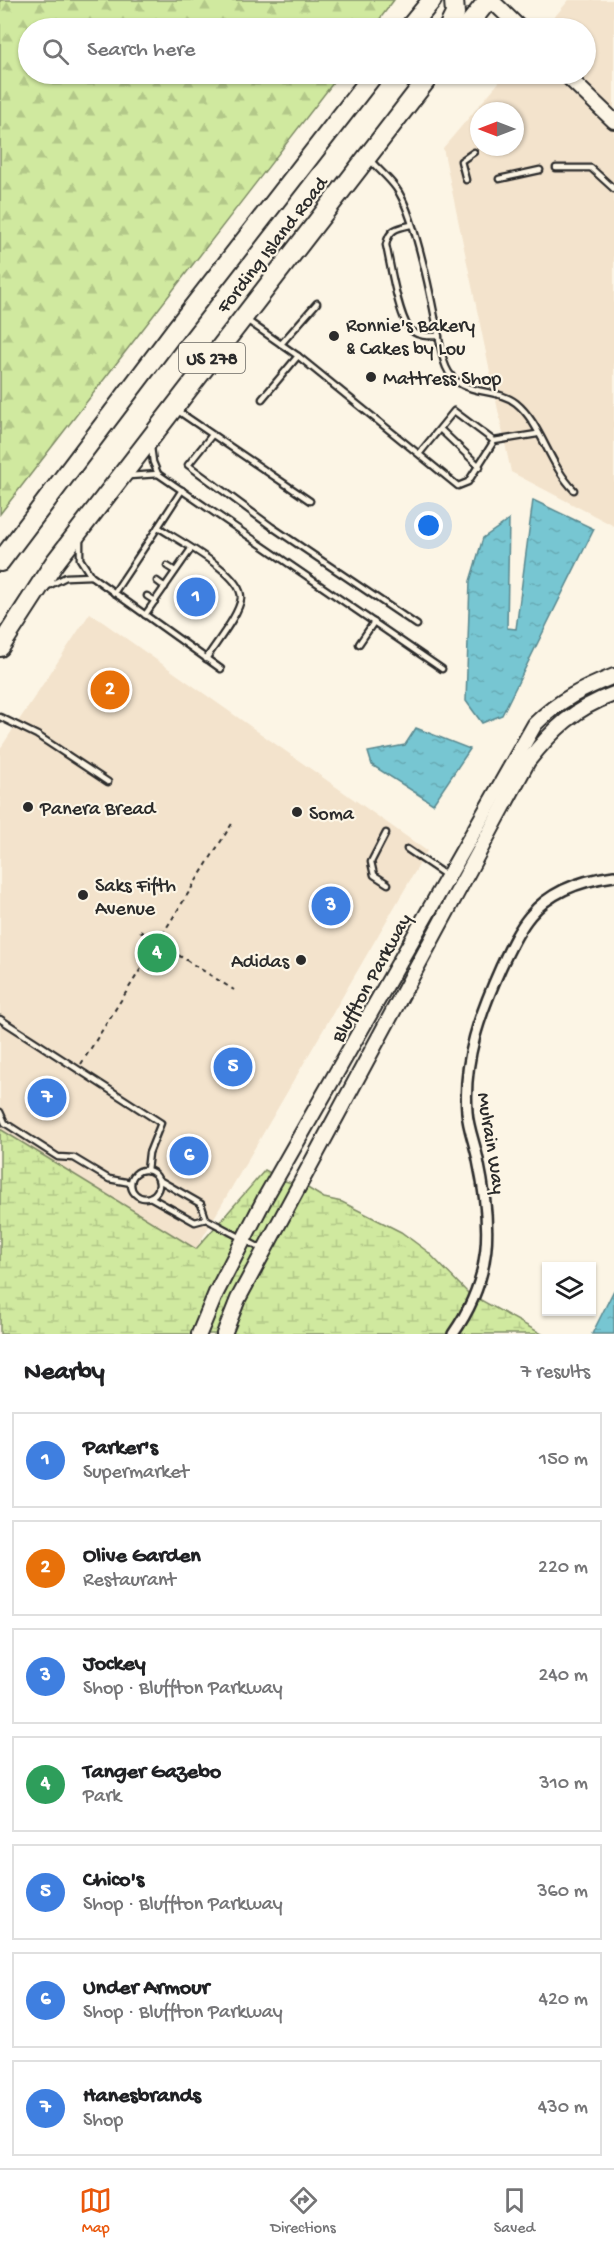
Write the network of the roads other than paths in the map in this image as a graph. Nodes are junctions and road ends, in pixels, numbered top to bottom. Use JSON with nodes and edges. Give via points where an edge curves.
{"nodes":[{"id":1,"x":432,"y":0,"type":"edge"},
{"id":2,"x":454,"y":0,"type":"edge"},
{"id":3,"x":489,"y":0,"type":"edge"},
{"id":4,"x":417,"y":18,"type":"edge"},
{"id":5,"x":453,"y":18,"type":"edge"},
{"id":6,"x":474,"y":18,"type":"edge"},
{"id":7,"x":509,"y":18,"type":"edge"},
{"id":8,"x":366,"y":84,"type":"edge"},
{"id":9,"x":410,"y":84,"type":"edge"},
{"id":10,"x":423,"y":84,"type":"edge"},
{"id":11,"x":576,"y":84,"type":"edge"},
{"id":12,"x":614,"y":121,"type":"edge"},
{"id":13,"x":470,"y":155,"type":"edge"},
{"id":14,"x":367,"y":157,"type":"junction"},
{"id":15,"x":556,"y":168,"type":"dead end"},
{"id":16,"x":540,"y":170,"type":"dead end"},
{"id":17,"x":499,"y":179,"type":"dead end"},
{"id":18,"x":466,"y":180,"type":"dead end"},
{"id":19,"x":614,"y":189,"type":"edge"},
{"id":20,"x":338,"y":195,"type":"junction"},
{"id":21,"x":411,"y":225,"type":"junction"},
{"id":22,"x":317,"y":303,"type":"dead end"},
{"id":23,"x":243,"y":318,"type":"junction"},
{"id":24,"x":439,"y":336,"type":"junction"},
{"id":25,"x":281,"y":344,"type":"junction"},
{"id":26,"x":298,"y":356,"type":"junction"},
{"id":27,"x":262,"y":399,"type":"dead end"},
{"id":28,"x":174,"y":408,"type":"junction"},
{"id":29,"x":440,"y":429,"type":"junction"},
{"id":30,"x":537,"y":434,"type":"junction"},
{"id":31,"x":212,"y":435,"type":"junction"},
{"id":32,"x":152,"y":436,"type":"junction"},
{"id":33,"x":494,"y":441,"type":"junction"},
{"id":34,"x":419,"y":454,"type":"junction"},
{"id":35,"x":480,"y":467,"type":"junction"},
{"id":36,"x":158,"y":474,"type":"junction"},
{"id":37,"x":118,"y":480,"type":"junction"},
{"id":38,"x":182,"y":490,"type":"junction"},
{"id":39,"x":574,"y":490,"type":"dead end"},
{"id":40,"x":310,"y":501,"type":"dead end"},
{"id":41,"x":89,"y":518,"type":"junction"},
{"id":42,"x":158,"y":527,"type":"junction"},
{"id":43,"x":143,"y":549,"type":"junction"},
{"id":44,"x":190,"y":549,"type":"junction"},
{"id":45,"x":148,"y":553,"type":"dead end"},
{"id":46,"x":0,"y":562,"type":"edge"},
{"id":47,"x":133,"y":564,"type":"junction"},
{"id":48,"x":167,"y":566,"type":"dead end"},
{"id":49,"x":138,"y":568,"type":"dead end"},
{"id":50,"x":175,"y":571,"type":"junction"},
{"id":51,"x":91,"y":576,"type":"junction"},
{"id":52,"x":123,"y":579,"type":"junction"},
{"id":53,"x":157,"y":581,"type":"dead end"},
{"id":54,"x":128,"y":583,"type":"dead end"},
{"id":55,"x":165,"y":587,"type":"junction"},
{"id":56,"x":114,"y":593,"type":"junction"},
{"id":57,"x":147,"y":596,"type":"dead end"},
{"id":58,"x":30,"y":600,"type":"junction"},
{"id":59,"x":154,"y":601,"type":"junction"},
{"id":60,"x":145,"y":615,"type":"junction"},
{"id":61,"x":374,"y":622,"type":"junction"},
{"id":62,"x":417,"y":625,"type":"dead end"},
{"id":63,"x":358,"y":644,"type":"dead end"},
{"id":64,"x":0,"y":647,"type":"edge"},
{"id":65,"x":206,"y":659,"type":"junction"},
{"id":66,"x":221,"y":669,"type":"dead end"},
{"id":67,"x":442,"y":669,"type":"dead end"},
{"id":68,"x":614,"y":676,"type":"edge"},
{"id":69,"x":614,"y":694,"type":"edge"},
{"id":70,"x":0,"y":717,"type":"edge"},
{"id":71,"x":108,"y":782,"type":"dead end"},
{"id":72,"x":386,"y":833,"type":"dead end"},
{"id":73,"x":407,"y":849,"type":"dead end"},
{"id":74,"x":614,"y":876,"type":"edge"},
{"id":75,"x":449,"y":878,"type":"junction"},
{"id":76,"x":388,"y":885,"type":"dead end"},
{"id":77,"x":0,"y":1019,"type":"edge"},
{"id":78,"x":0,"y":1112,"type":"edge"},
{"id":79,"x":147,"y":1170,"type":"junction"},
{"id":80,"x":159,"y":1179,"type":"junction"},
{"id":81,"x":131,"y":1183,"type":"junction"},
{"id":82,"x":150,"y":1197,"type":"junction"},
{"id":83,"x":206,"y":1220,"type":"junction"},
{"id":84,"x":243,"y":1240,"type":"junction"},
{"id":85,"x":264,"y":1251,"type":"junction"},
{"id":86,"x":199,"y":1334,"type":"edge"},
{"id":87,"x":224,"y":1334,"type":"edge"},
{"id":88,"x":453,"y":1334,"type":"edge"}],
"edges":[{"from":1,"to":4,"type":"highway"},
{"from":2,"to":5,"type":"highway"},
{"from":3,"to":6,"type":"highway"},
{"from":3,"to":7,"type":"main road"},
{"from":8,"to":46,"type":"highway","name":"Fording Island Road","number":"US 278"},
{"from":9,"to":20,"type":"highway"},
{"from":10,"to":14,"type":"highway","name":"Fording Island Road","number":"US 278"},
{"from":11,"to":12,"type":"main road"},
{"from":13,"to":18,"type":"lane","via":[[461,161]]},
{"from":14,"to":20,"type":"highway","name":"Fording Island Road","number":"US 278"},
{"from":14,"to":21,"type":"lane","via":[[397,189]]},
{"from":15,"to":19,"type":"lane","via":[[591,168]]},
{"from":16,"to":17,"type":"lane"},
{"from":20,"to":23,"type":"highway","name":"Fording Island Road","number":"US 278"},
{"from":21,"to":24,"type":"lane"},
{"from":21,"to":24,"type":"lane","via":[[394,229],[386,244],[401,307],[409,329],[419,336]]},
{"from":22,"to":25,"type":"lane"},
{"from":23,"to":25,"type":"lane"},
{"from":23,"to":28,"type":"highway","name":"Fording Island Road","number":"US 278"},
{"from":24,"to":30,"type":"lane","via":[[446,368],[459,383],[515,401]]},
{"from":25,"to":26,"type":"lane"},
{"from":26,"to":27,"type":"lane"},
{"from":26,"to":34,"type":"lane"},
{"from":28,"to":31,"type":"lane"},
{"from":28,"to":32,"type":"highway","name":"Fording Island Road","number":"US 278"},
{"from":29,"to":33,"type":"lane","via":[[454,411]]},
{"from":29,"to":34,"type":"lane"},
{"from":29,"to":35,"type":"lane"},
{"from":30,"to":33,"type":"lane"},
{"from":30,"to":39,"type":"lane","via":[[560,477]]},
{"from":31,"to":40,"type":"lane"},
{"from":31,"to":62,"type":"lane","via":[[188,465]]},
{"from":32,"to":36,"type":"lane","via":[[153,462]]},
{"from":32,"to":37,"type":"highway","name":"Fording Island Road","number":"US 278"},
{"from":33,"to":35,"type":"lane"},
{"from":34,"to":35,"type":"lane","via":[[458,486],[468,482]]},
{"from":36,"to":37,"type":"lane","via":[[137,474]]},
{"from":36,"to":38,"type":"lane"},
{"from":37,"to":41,"type":"highway","name":"Fording Island Road","number":"US 278"},
{"from":38,"to":42,"type":"lane"},
{"from":38,"to":61,"type":"lane"},
{"from":41,"to":51,"type":"lane","via":[[81,537],[80,559]]},
{"from":41,"to":58,"type":"highway","name":"Fording Island Road","number":"US 278"},
{"from":42,"to":43,"type":"lane"},
{"from":42,"to":44,"type":"lane"},
{"from":43,"to":45,"type":"lane"},
{"from":43,"to":47,"type":"lane"},
{"from":44,"to":50,"type":"lane"},
{"from":44,"to":65,"type":"lane","via":[[226,572],[238,585],[241,598]]},
{"from":47,"to":49,"type":"lane"},
{"from":47,"to":52,"type":"lane"},
{"from":48,"to":50,"type":"lane"},
{"from":50,"to":55,"type":"lane"},
{"from":51,"to":56,"type":"lane"},
{"from":51,"to":58,"type":"lane","via":[[78,575],[53,582]]},
{"from":52,"to":54,"type":"lane"},
{"from":52,"to":56,"type":"lane"},
{"from":53,"to":55,"type":"lane"},
{"from":55,"to":59,"type":"lane"},
{"from":56,"to":60,"type":"lane"},
{"from":57,"to":59,"type":"lane"},
{"from":58,"to":64,"type":"highway","name":"Fording Island Road","number":"US 278"},
{"from":59,"to":60,"type":"lane"},
{"from":60,"to":65,"type":"lane"},
{"from":61,"to":63,"type":"lane"},
{"from":61,"to":67,"type":"lane"},
{"from":65,"to":66,"type":"lane"},
{"from":68,"to":75,"type":"main road","name":"Bluffton Parkway","via":[[575,692],[551,707],[535,724]]},
{"from":69,"to":85,"type":"main road","name":"Bluffton Parkway","via":[[575,713],[549,734],[528,761]]},
{"from":70,"to":71,"type":"lane","via":[[37,735]]},
{"from":72,"to":76,"type":"lane","via":[[371,862],[374,875]]},
{"from":73,"to":75,"type":"lane"},
{"from":74,"to":88,"type":"street","name":"Mulrain Way","via":[[586,879],[563,890],[530,915],[480,1014],[469,1054],[467,1113],[489,1234],[480,1285]]},
{"from":75,"to":84,"type":"main road","name":"Bluffton Parkway"},
{"from":77,"to":79,"type":"lane","via":[[161,1122]]},
{"from":78,"to":81,"type":"lane","via":[[5,1123],[58,1157],[74,1158],[109,1179]]},
{"from":79,"to":80,"type":"lane"},
{"from":79,"to":81,"type":"lane","via":[[136,1173]]},
{"from":80,"to":82,"type":"lane","via":[[158,1190]]},
{"from":80,"to":83,"type":"lane","via":[[201,1204]]},
{"from":81,"to":82,"type":"lane","via":[[139,1196]]},
{"from":82,"to":83,"type":"lane","via":[[195,1222]]},
{"from":83,"to":84,"type":"lane"},
{"from":84,"to":85,"type":"lane"},
{"from":84,"to":86,"type":"main road","name":"Bluffton Parkway"},
{"from":85,"to":87,"type":"main road","name":"Bluffton Parkway","via":[[237,1299]]}]}
